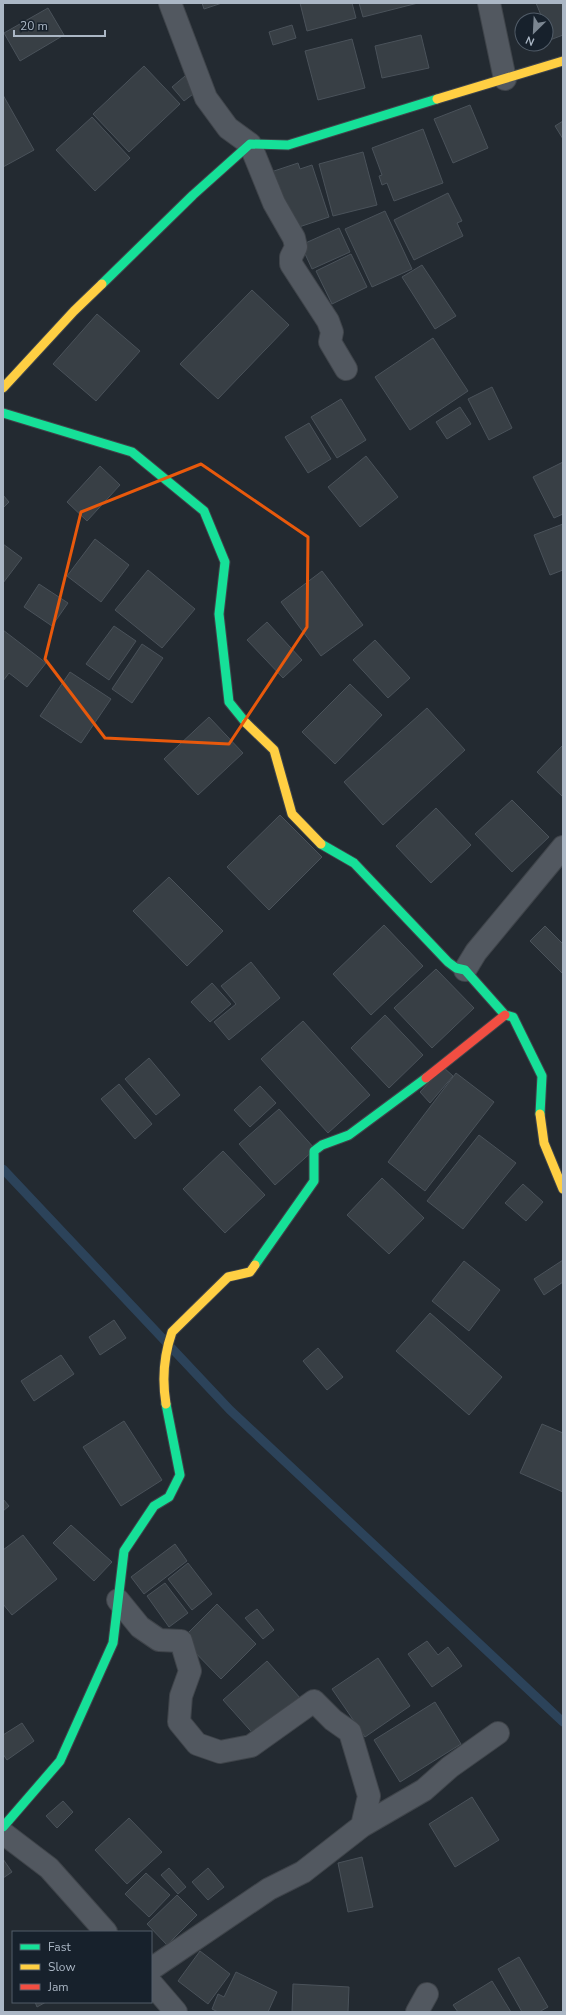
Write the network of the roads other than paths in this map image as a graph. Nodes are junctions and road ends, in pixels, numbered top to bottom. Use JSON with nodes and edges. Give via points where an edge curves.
{"nodes":[{"id":1,"x":170,"y":3,"type":"edge"},
{"id":2,"x":488,"y":3,"type":"edge"},
{"id":3,"x":563,"y":61,"type":"edge"},
{"id":4,"x":505,"y":79,"type":"junction"},
{"id":5,"x":250,"y":144,"type":"junction"},
{"id":6,"x":346,"y":369,"type":"dead end"},
{"id":7,"x":3,"y":388,"type":"edge"},
{"id":8,"x":3,"y":413,"type":"edge"},
{"id":9,"x":563,"y":847,"type":"edge"},
{"id":10,"x":465,"y":970,"type":"junction"},
{"id":11,"x":505,"y":1015,"type":"junction"},
{"id":12,"x":563,"y":1189,"type":"edge"},
{"id":13,"x":118,"y":1600,"type":"junction"},
{"id":14,"x":498,"y":1733,"type":"dead end"},
{"id":15,"x":362,"y":1826,"type":"junction"},
{"id":16,"x":3,"y":1827,"type":"edge"},
{"id":17,"x":3,"y":1833,"type":"edge"},
{"id":18,"x":105,"y":1931,"type":"edge"},
{"id":19,"x":152,"y":1968,"type":"edge"},
{"id":20,"x":152,"y":1984,"type":"edge"},
{"id":21,"x":176,"y":2012,"type":"edge"}],
"edges":[{"from":1,"to":5,"type":"street","via":[[206,98],[228,128]]},
{"from":2,"to":4,"type":"street"},
{"from":3,"to":4,"type":"street"},
{"from":4,"to":5,"type":"street","via":[[288,145]]},
{"from":5,"to":6,"type":"street","via":[[274,203],[294,238],[296,247],[291,264],[328,321],[332,332],[330,342]]},
{"from":5,"to":7,"type":"street","via":[[193,195],[74,311]]},
{"from":8,"to":10,"type":"street","via":[[132,452],[204,511],[226,562],[219,614],[229,702],[274,750],[292,814],[318,842],[354,862],[448,962],[456,968]]},
{"from":9,"to":10,"type":"street","via":[[476,952]]},
{"from":10,"to":11,"type":"street"},
{"from":11,"to":12,"type":"street","via":[[513,1018],[542,1076],[540,1115],[544,1143]]},
{"from":11,"to":13,"type":"street","via":[[400,1099],[349,1135],[322,1145],[314,1152],[314,1181],[250,1272],[228,1277],[172,1332],[168,1344],[163,1387],[180,1475],[169,1497],[154,1506],[124,1551]]},
{"from":13,"to":15,"type":"street","via":[[140,1627],[159,1640],[181,1641],[190,1671],[181,1696],[178,1722],[197,1744],[220,1752],[251,1746],[314,1701],[350,1732],[369,1796]]},
{"from":13,"to":16,"type":"street","via":[[113,1643],[60,1761]]},
{"from":14,"to":15,"type":"street","via":[[450,1767],[424,1790]]},
{"from":15,"to":19,"type":"street","via":[[303,1872],[269,1890]]},
{"from":17,"to":18,"type":"street","via":[[49,1868]]},
{"from":20,"to":21,"type":"street"}]}
